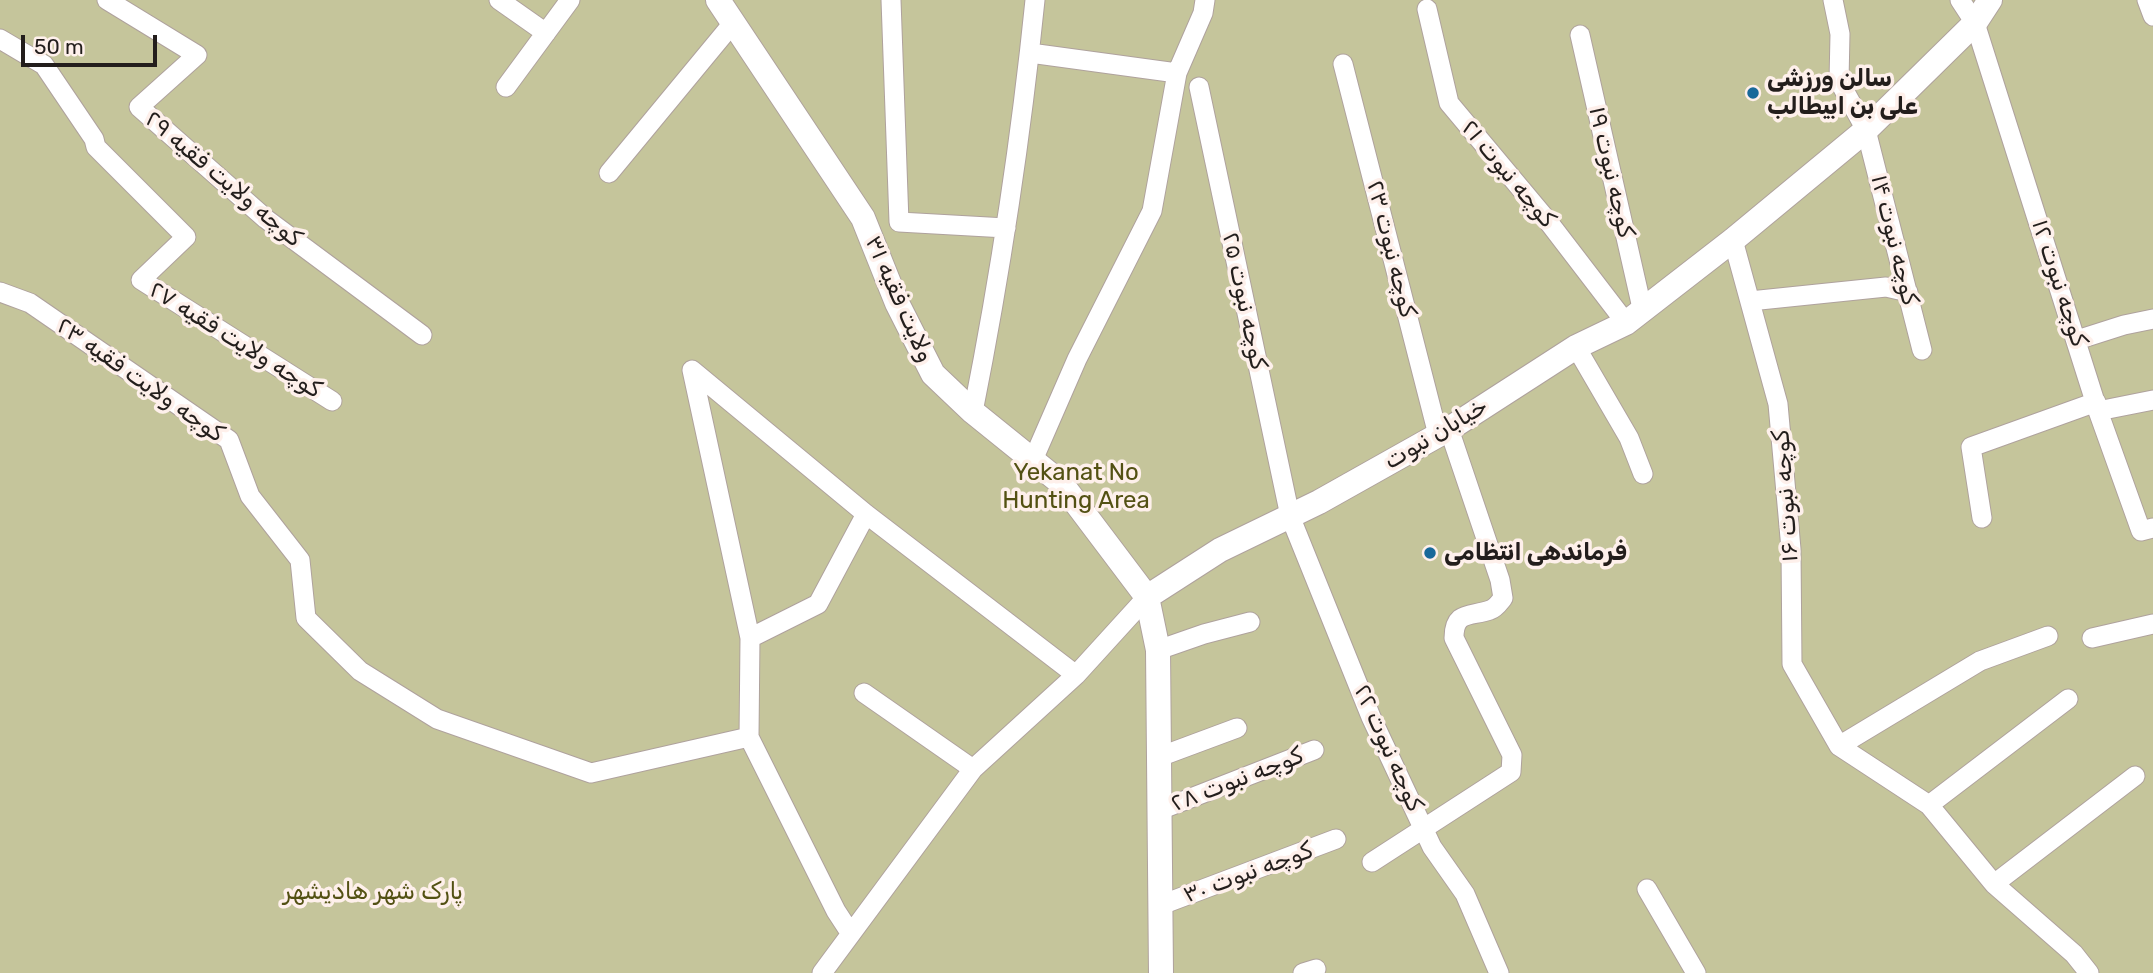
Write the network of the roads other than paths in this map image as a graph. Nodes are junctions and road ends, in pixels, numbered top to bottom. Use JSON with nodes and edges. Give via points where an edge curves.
{"nodes":[{"id":1,"x":107,"y":0,"type":"edge"},
{"id":2,"x":499,"y":0,"type":"edge"},
{"id":3,"x":570,"y":0,"type":"edge"},
{"id":4,"x":718,"y":0,"type":"edge"},
{"id":5,"x":891,"y":0,"type":"edge"},
{"id":6,"x":1035,"y":0,"type":"edge"},
{"id":7,"x":1205,"y":0,"type":"edge"},
{"id":8,"x":1833,"y":0,"type":"edge"},
{"id":9,"x":1960,"y":0,"type":"edge"},
{"id":10,"x":1990,"y":0,"type":"edge"},
{"id":11,"x":2147,"y":0,"type":"edge"},
{"id":12,"x":1427,"y":9,"type":"dead end"},
{"id":13,"x":2153,"y":16,"type":"edge"},
{"id":14,"x":733,"y":23,"type":"junction"},
{"id":15,"x":1975,"y":23,"type":"junction"},
{"id":16,"x":546,"y":33,"type":"junction"},
{"id":17,"x":1580,"y":35,"type":"dead end"},
{"id":18,"x":0,"y":39,"type":"edge"},
{"id":19,"x":1030,"y":53,"type":"junction"},
{"id":20,"x":1343,"y":64,"type":"dead end"},
{"id":21,"x":1177,"y":73,"type":"junction"},
{"id":22,"x":506,"y":87,"type":"dead end"},
{"id":23,"x":1199,"y":87,"type":"dead end"},
{"id":24,"x":1866,"y":130,"type":"junction"},
{"id":25,"x":609,"y":173,"type":"dead end"},
{"id":26,"x":1006,"y":228,"type":"junction"},
{"id":27,"x":1733,"y":240,"type":"junction"},
{"id":28,"x":0,"y":292,"type":"edge"},
{"id":29,"x":1908,"y":292,"type":"junction"},
{"id":30,"x":1750,"y":301,"type":"junction"},
{"id":31,"x":1634,"y":316,"type":"junction"},
{"id":32,"x":2153,"y":319,"type":"edge"},
{"id":33,"x":422,"y":335,"type":"dead end"},
{"id":34,"x":2077,"y":340,"type":"junction"},
{"id":35,"x":1576,"y":347,"type":"junction"},
{"id":36,"x":1922,"y":350,"type":"dead end"},
{"id":37,"x":2153,"y":400,"type":"edge"},
{"id":38,"x":332,"y":401,"type":"dead end"},
{"id":39,"x":2097,"y":406,"type":"junction"},
{"id":40,"x":973,"y":412,"type":"junction"},
{"id":41,"x":1443,"y":432,"type":"junction"},
{"id":42,"x":1033,"y":460,"type":"junction"},
{"id":43,"x":1643,"y":474,"type":"dead end"},
{"id":44,"x":866,"y":514,"type":"junction"},
{"id":45,"x":1290,"y":516,"type":"junction"},
{"id":46,"x":1982,"y":518,"type":"dead end"},
{"id":47,"x":2153,"y":528,"type":"edge"},
{"id":48,"x":1147,"y":597,"type":"junction"},
{"id":49,"x":1250,"y":622,"type":"dead end"},
{"id":50,"x":2153,"y":624,"type":"edge"},
{"id":51,"x":2048,"y":636,"type":"dead end"},
{"id":52,"x":750,"y":638,"type":"junction"},
{"id":53,"x":2092,"y":638,"type":"dead end"},
{"id":54,"x":1158,"y":650,"type":"junction"},
{"id":55,"x":1076,"y":675,"type":"junction"},
{"id":56,"x":864,"y":693,"type":"dead end"},
{"id":57,"x":2068,"y":699,"type":"dead end"},
{"id":58,"x":1237,"y":728,"type":"dead end"},
{"id":59,"x":749,"y":737,"type":"junction"},
{"id":60,"x":1839,"y":746,"type":"junction"},
{"id":61,"x":1314,"y":750,"type":"dead end"},
{"id":62,"x":1159,"y":757,"type":"junction"},
{"id":63,"x":973,"y":769,"type":"junction"},
{"id":64,"x":2135,"y":776,"type":"dead end"},
{"id":65,"x":1929,"y":805,"type":"junction"},
{"id":66,"x":1160,"y":810,"type":"junction"},
{"id":67,"x":1424,"y":829,"type":"junction"},
{"id":68,"x":1336,"y":839,"type":"dead end"},
{"id":69,"x":1372,"y":862,"type":"dead end"},
{"id":70,"x":1994,"y":884,"type":"junction"},
{"id":71,"x":1647,"y":889,"type":"dead end"},
{"id":72,"x":1161,"y":905,"type":"junction"},
{"id":73,"x":850,"y":934,"type":"junction"},
{"id":74,"x":822,"y":973,"type":"edge"},
{"id":75,"x":1161,"y":973,"type":"edge"},
{"id":76,"x":1499,"y":973,"type":"edge"},
{"id":77,"x":1696,"y":973,"type":"edge"},
{"id":78,"x":2089,"y":973,"type":"edge"}],
"edges":[{"from":1,"to":33,"type":"street","name":"کوچه ولایت فقیه ۲۹","via":[[197,55],[139,107],[266,219]]},
{"from":2,"to":16,"type":"street"},
{"from":3,"to":16,"type":"street"},
{"from":4,"to":14,"type":"street","name":"ولایت فقیه ۳۱"},
{"from":5,"to":26,"type":"street","via":[[899,222]]},
{"from":6,"to":19,"type":"street"},
{"from":7,"to":21,"type":"street"},
{"from":8,"to":24,"type":"street","name":"کوچه نبوت ۱۴","via":[[1840,34],[1839,81]]},
{"from":9,"to":15,"type":"street","name":"کوچه نبوت ۱۲"},
{"from":10,"to":15,"type":"street","name":"خیابان نبوت"},
{"from":11,"to":13,"type":"street"},
{"from":12,"to":31,"type":"street","name":"کوچه نبوت ۲۱","via":[[1449,103]]},
{"from":14,"to":25,"type":"street"},
{"from":14,"to":40,"type":"street","name":"ولایت فقیه ۳۱","via":[[863,218],[897,303],[933,374]]},
{"from":15,"to":24,"type":"street","name":"خیابان نبوت"},
{"from":15,"to":34,"type":"street","name":"کوچه نبوت ۱۲"},
{"from":16,"to":22,"type":"street"},
{"from":17,"to":31,"type":"street","name":"کوچه نبوت ۱۹"},
{"from":18,"to":38,"type":"street","name":"کوچه ولایت فقیه ۲۷","via":[[44,65],[96,147],[186,237],[141,280]]},
{"from":19,"to":21,"type":"street"},
{"from":19,"to":26,"type":"street"},
{"from":20,"to":41,"type":"street","name":"کوچه نبوت ۲۳"},
{"from":21,"to":42,"type":"street","via":[[1152,211],[1077,359]]},
{"from":23,"to":45,"type":"street","name":"کوچه نبوت ۲۵"},
{"from":24,"to":27,"type":"street","name":"خیابان نبوت"},
{"from":24,"to":29,"type":"street","name":"کوچه نبوت ۱۴"},
{"from":26,"to":40,"type":"street"},
{"from":27,"to":30,"type":"street","name":"کوچه نبوت ۱۶"},
{"from":27,"to":31,"type":"street","name":"خیابان نبوت"},
{"from":28,"to":59,"type":"street","name":"کوچه ولایت فقیه ۲۳","via":[[30,303],[229,440],[250,496],[300,560],[306,618],[360,671],[437,719],[591,773]]},
{"from":29,"to":30,"type":"street","via":[[1886,288]]},
{"from":29,"to":36,"type":"street","name":"کوچه نبوت ۱۴"},
{"from":30,"to":60,"type":"street","name":"کوچه نبوت ۱۶","via":[[1778,404],[1791,549],[1792,664]]},
{"from":31,"to":35,"type":"street","name":"خیابان نبوت"},
{"from":32,"to":34,"type":"street"},
{"from":34,"to":39,"type":"street","name":"کوچه نبوت ۱۲"},
{"from":35,"to":41,"type":"street","name":"خیابان نبوت"},
{"from":35,"to":43,"type":"street","via":[[1629,438]]},
{"from":37,"to":39,"type":"street"},
{"from":39,"to":46,"type":"street","via":[[1971,447]]},
{"from":39,"to":47,"type":"street","name":"کوچه نبوت ۱۲","via":[[2141,531]]},
{"from":40,"to":42,"type":"street","name":"ولایت فقیه ۳۱"},
{"from":41,"to":45,"type":"street","name":"خیابان نبوت"},
{"from":41,"to":67,"type":"street","name":"کوچه نبوت ۲۳","via":[[1503,598],[1493,609],[1463,616],[1454,627],[1454,638],[1512,755],[1511,772]]},
{"from":42,"to":48,"type":"street","name":"ولایت فقیه ۳۱","via":[[1061,483]]},
{"from":44,"to":52,"type":"street","via":[[818,604]]},
{"from":44,"to":52,"type":"street","via":[[692,370]]},
{"from":44,"to":55,"type":"street"},
{"from":45,"to":48,"type":"street","name":"خیابان نبوت","via":[[1220,550]]},
{"from":45,"to":67,"type":"street","name":"کوچه نبوت ۲۲","via":[[1371,717]]},
{"from":48,"to":54,"type":"street"},
{"from":48,"to":55,"type":"street"},
{"from":49,"to":54,"type":"street"},
{"from":50,"to":53,"type":"street"},
{"from":51,"to":60,"type":"street","via":[[1980,661]]},
{"from":52,"to":59,"type":"street"},
{"from":54,"to":62,"type":"street"},
{"from":55,"to":63,"type":"street"},
{"from":56,"to":63,"type":"street"},
{"from":57,"to":65,"type":"street"},
{"from":58,"to":62,"type":"street"},
{"from":59,"to":73,"type":"street"},
{"from":60,"to":65,"type":"street"},
{"from":61,"to":66,"type":"street","name":"کوچه نبوت ۲۸"},
{"from":62,"to":66,"type":"street"},
{"from":63,"to":73,"type":"street"},
{"from":64,"to":70,"type":"street"},
{"from":65,"to":70,"type":"street"},
{"from":66,"to":72,"type":"street"},
{"from":67,"to":69,"type":"street"},
{"from":67,"to":76,"type":"street","name":"کوچه نبوت ۲۲","via":[[1465,894]]},
{"from":68,"to":72,"type":"street","name":"کوچه نبوت ۳۰"},
{"from":70,"to":78,"type":"street","via":[[2074,954]]},
{"from":71,"to":77,"type":"street"},
{"from":72,"to":75,"type":"street"},
{"from":73,"to":74,"type":"street"}]}
